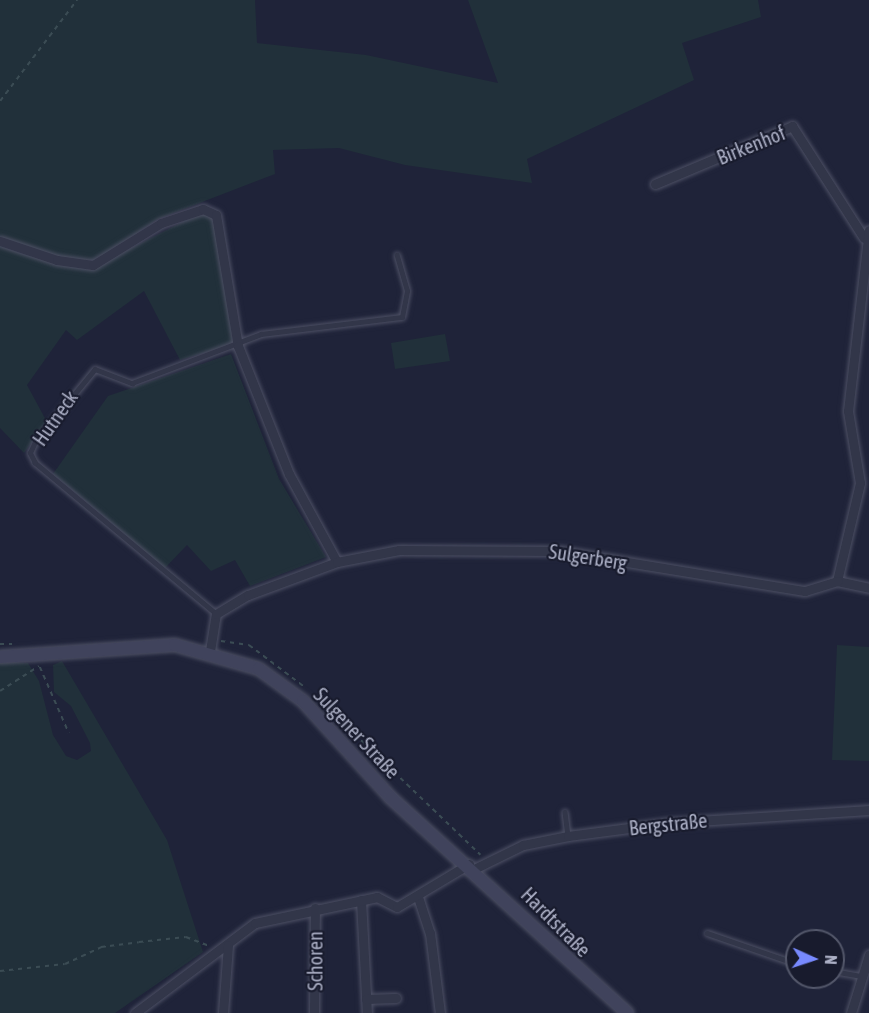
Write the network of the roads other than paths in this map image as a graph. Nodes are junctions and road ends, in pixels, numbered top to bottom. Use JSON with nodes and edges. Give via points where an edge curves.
{"nodes":[{"id":1,"x":655,"y":184,"type":"dead end"},
{"id":2,"x":867,"y":234,"type":"edge"},
{"id":3,"x":0,"y":241,"type":"edge"},
{"id":4,"x":397,"y":255,"type":"dead end"},
{"id":5,"x":238,"y":346,"type":"junction"},
{"id":6,"x":337,"y":562,"type":"junction"},
{"id":7,"x":837,"y":581,"type":"junction"},
{"id":8,"x":869,"y":588,"type":"edge"},
{"id":9,"x":216,"y":614,"type":"junction"},
{"id":10,"x":211,"y":645,"type":"junction"},
{"id":11,"x":0,"y":657,"type":"edge"},
{"id":12,"x":869,"y":810,"type":"edge"},
{"id":13,"x":565,"y":812,"type":"dead end"},
{"id":14,"x":567,"y":836,"type":"junction"},
{"id":15,"x":468,"y":863,"type":"junction"},
{"id":16,"x":418,"y":897,"type":"junction"},
{"id":17,"x":361,"y":900,"type":"junction"},
{"id":18,"x":315,"y":908,"type":"junction"},
{"id":19,"x":706,"y":933,"type":"dead end"},
{"id":20,"x":224,"y":948,"type":"junction"},
{"id":21,"x":869,"y":955,"type":"edge"},
{"id":22,"x":785,"y":960,"type":"edge"},
{"id":23,"x":845,"y":973,"type":"edge"},
{"id":24,"x":862,"y":976,"type":"junction"},
{"id":25,"x":396,"y":998,"type":"dead end"},
{"id":26,"x":366,"y":999,"type":"junction"},
{"id":27,"x":135,"y":1013,"type":"edge"},
{"id":28,"x":223,"y":1013,"type":"edge"},
{"id":29,"x":314,"y":1013,"type":"edge"},
{"id":30,"x":367,"y":1013,"type":"edge"},
{"id":31,"x":440,"y":1013,"type":"edge"},
{"id":32,"x":627,"y":1013,"type":"edge"},
{"id":33,"x":851,"y":1013,"type":"edge"}],
"edges":[{"from":1,"to":2,"type":"street","name":"Birkenhof","via":[[792,126]]},
{"from":2,"to":7,"type":"street","via":[[848,411],[860,483]]},
{"from":3,"to":5,"type":"street","via":[[57,260],[93,265],[161,223],[211,210],[216,215]]},
{"from":4,"to":5,"type":"lane","name":"Hutneck","via":[[406,291],[402,317],[261,334]]},
{"from":5,"to":6,"type":"street","via":[[289,474]]},
{"from":5,"to":9,"type":"lane","name":"Hutneck","via":[[132,383],[95,369],[30,453],[136,552]]},
{"from":6,"to":7,"type":"street","name":"Sulgerberg","via":[[399,550],[508,547],[805,591]]},
{"from":6,"to":9,"type":"street","via":[[248,596]]},
{"from":7,"to":8,"type":"street"},
{"from":9,"to":10,"type":"street"},
{"from":10,"to":11,"type":"main road","name":"Sulgener Straße"},
{"from":10,"to":15,"type":"main road","name":"Sulgener Straße","via":[[259,669],[303,701],[390,797]]},
{"from":12,"to":14,"type":"street","name":"Bergstraße"},
{"from":13,"to":14,"type":"lane"},
{"from":14,"to":15,"type":"street","name":"Bergstraße"},
{"from":15,"to":16,"type":"street","name":"Bergstraße"},
{"from":15,"to":32,"type":"main road","name":"Hardtstraße","via":[[593,987]]},
{"from":16,"to":17,"type":"street","name":"Bergstraße","via":[[397,907],[377,897]]},
{"from":16,"to":31,"type":"street","via":[[430,933]]},
{"from":17,"to":18,"type":"street"},
{"from":17,"to":26,"type":"street"},
{"from":18,"to":20,"type":"street","via":[[255,923]]},
{"from":18,"to":29,"type":"street","name":"Schoren"},
{"from":19,"to":22,"type":"lane"},
{"from":20,"to":27,"type":"street"},
{"from":20,"to":28,"type":"street"},
{"from":21,"to":24,"type":"street"},
{"from":23,"to":24,"type":"lane"},
{"from":24,"to":33,"type":"street"},
{"from":25,"to":26,"type":"street"},
{"from":26,"to":30,"type":"street"}]}
